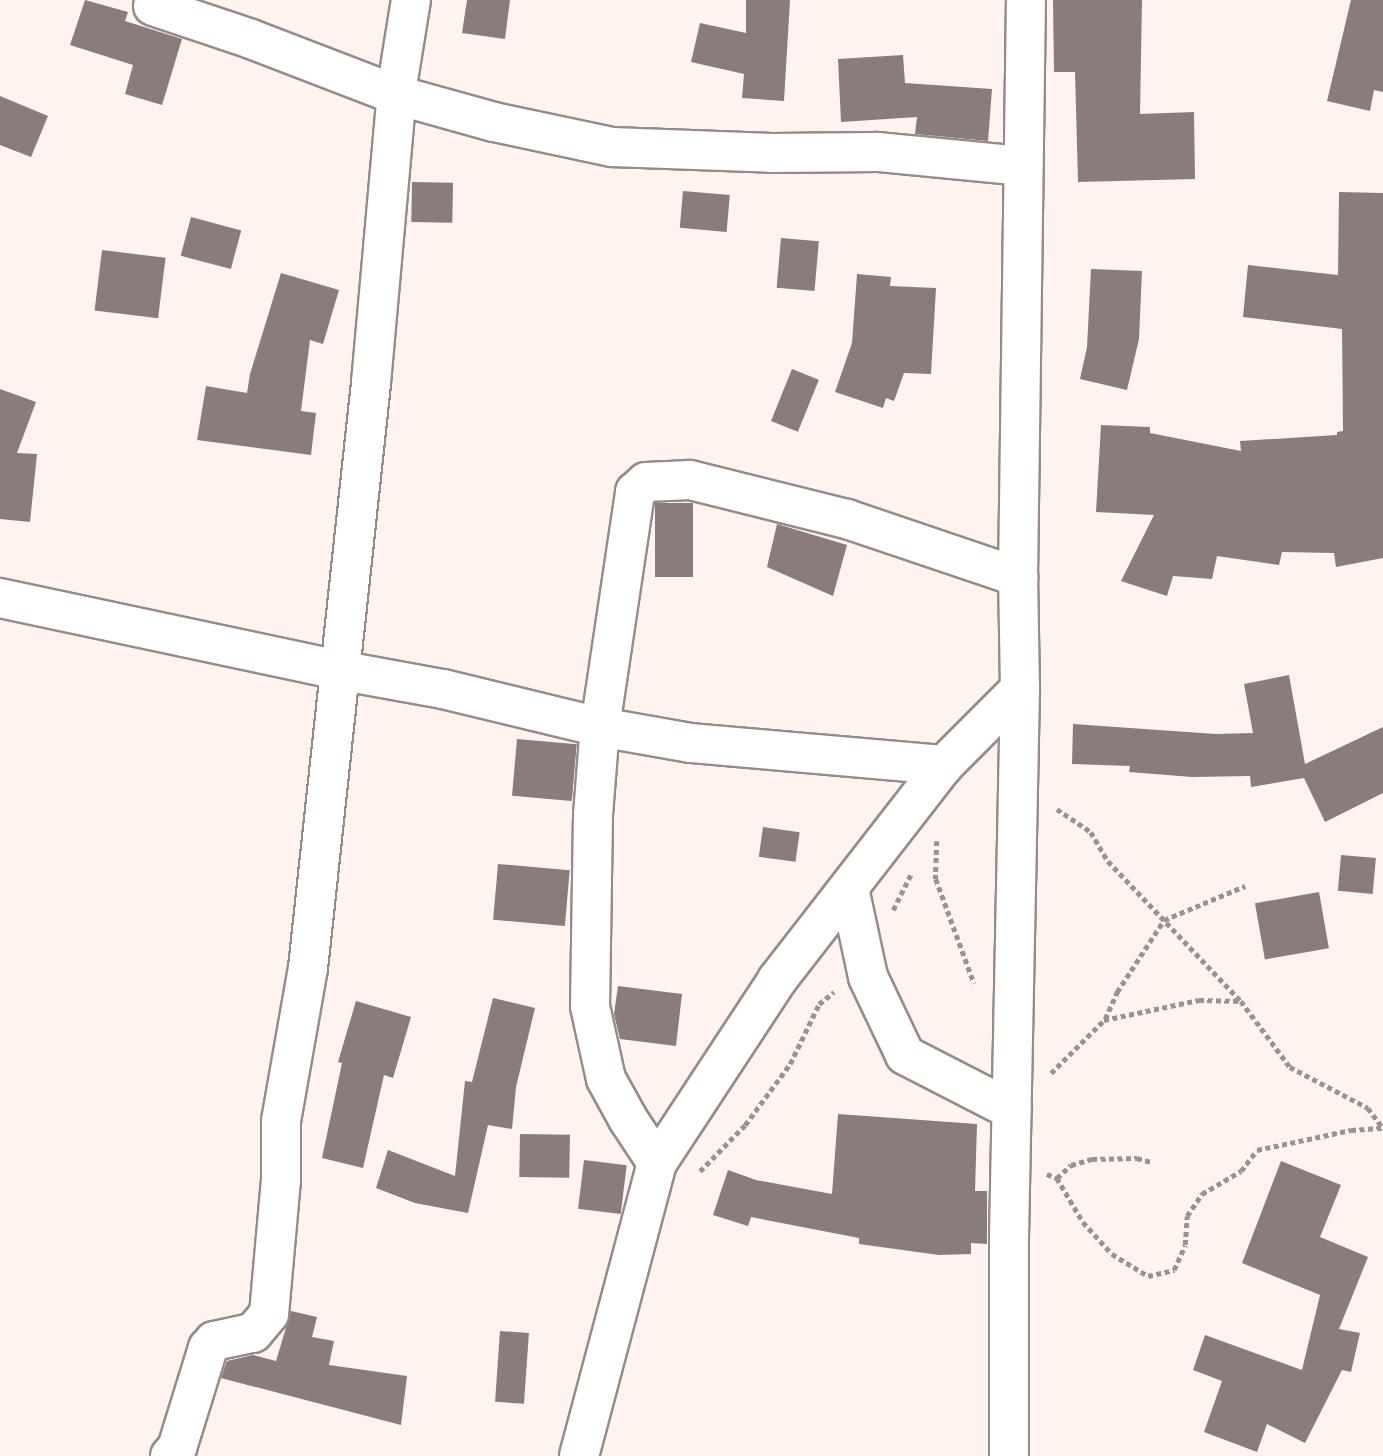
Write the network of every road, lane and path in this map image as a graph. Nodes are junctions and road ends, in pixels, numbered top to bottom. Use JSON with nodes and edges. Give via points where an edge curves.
{"nodes":[{"id":1,"x":411,"y":0,"type":"edge"},
{"id":2,"x":1026,"y":0,"type":"edge"},
{"id":3,"x":153,"y":6,"type":"dead end"},
{"id":4,"x":397,"y":96,"type":"junction"},
{"id":5,"x":1023,"y":166,"type":"junction"},
{"id":6,"x":1018,"y":577,"type":"junction"},
{"id":7,"x":0,"y":598,"type":"edge"},
{"id":8,"x":338,"y":670,"type":"junction"},
{"id":9,"x":1020,"y":689,"type":"junction"},
{"id":10,"x":600,"y":727,"type":"junction"},
{"id":11,"x":944,"y":765,"type":"junction"},
{"id":12,"x":1019,"y":787,"type":"junction"},
{"id":13,"x":937,"y":832,"type":"dead end"},
{"id":14,"x":914,"y":870,"type":"dead end"},
{"id":15,"x":1245,"y":886,"type":"dead end"},
{"id":16,"x":849,"y":888,"type":"junction"},
{"id":17,"x":1164,"y":920,"type":"junction"},
{"id":18,"x":865,"y":966,"type":"junction"},
{"id":19,"x":977,"y":992,"type":"dead end"},
{"id":20,"x":1241,"y":1001,"type":"junction"},
{"id":21,"x":1104,"y":1020,"type":"junction"},
{"id":22,"x":1012,"y":1110,"type":"junction"},
{"id":23,"x":1383,"y":1128,"type":"edge"},
{"id":24,"x":1012,"y":1156,"type":"junction"},
{"id":25,"x":1151,"y":1162,"type":"dead end"},
{"id":26,"x":657,"y":1163,"type":"junction"},
{"id":27,"x":699,"y":1172,"type":"dead end"},
{"id":28,"x":1057,"y":1178,"type":"junction"},
{"id":29,"x":170,"y":1456,"type":"edge"},
{"id":30,"x":579,"y":1456,"type":"edge"},
{"id":31,"x":1009,"y":1456,"type":"edge"}],
"edges":[{"from":1,"to":4,"type":"street"},
{"from":2,"to":5,"type":"street"},
{"from":3,"to":4,"type":"street"},
{"from":4,"to":5,"type":"street","via":[[612,147],[878,152]]},
{"from":4,"to":8,"type":"street"},
{"from":5,"to":6,"type":"street"},
{"from":6,"to":9,"type":"street"},
{"from":6,"to":10,"type":"street","via":[[847,519],[690,480],[646,482],[635,492],[630,511]]},
{"from":7,"to":8,"type":"street"},
{"from":8,"to":10,"type":"street","via":[[443,689]]},
{"from":8,"to":29,"type":"street","via":[[308,968],[281,1121],[281,1180],[269,1314],[253,1333],[214,1341],[208,1348],[177,1448]]},
{"from":9,"to":11,"type":"street"},
{"from":9,"to":12,"type":"street"},
{"from":10,"to":11,"type":"street","via":[[728,748]]},
{"from":10,"to":26,"type":"street","via":[[593,815],[590,1006],[606,1079]]},
{"from":11,"to":16,"type":"street"},
{"from":12,"to":17,"type":"path","via":[[1091,832],[1108,861]]},
{"from":12,"to":22,"type":"street"},
{"from":13,"to":19,"type":"path","via":[[936,879]]},
{"from":14,"to":18,"type":"path"},
{"from":15,"to":17,"type":"path"},
{"from":16,"to":18,"type":"street"},
{"from":16,"to":26,"type":"street","via":[[777,980]]},
{"from":17,"to":20,"type":"path"},
{"from":17,"to":21,"type":"path"},
{"from":18,"to":22,"type":"street","via":[[905,1055]]},
{"from":18,"to":27,"type":"path","via":[[819,1004],[790,1064],[745,1125]]},
{"from":20,"to":21,"type":"path","via":[[1199,1000]]},
{"from":20,"to":23,"type":"path","via":[[1290,1067],[1368,1108]]},
{"from":21,"to":22,"type":"path"},
{"from":22,"to":24,"type":"street"},
{"from":23,"to":28,"type":"path","via":[[1351,1130],[1257,1150],[1241,1171],[1202,1194],[1187,1216],[1185,1245],[1174,1270],[1147,1276],[1112,1254],[1083,1222]]},
{"from":24,"to":28,"type":"path"},
{"from":24,"to":31,"type":"street"},
{"from":25,"to":28,"type":"path","via":[[1092,1159],[1071,1165]]},
{"from":26,"to":30,"type":"street"}]}
